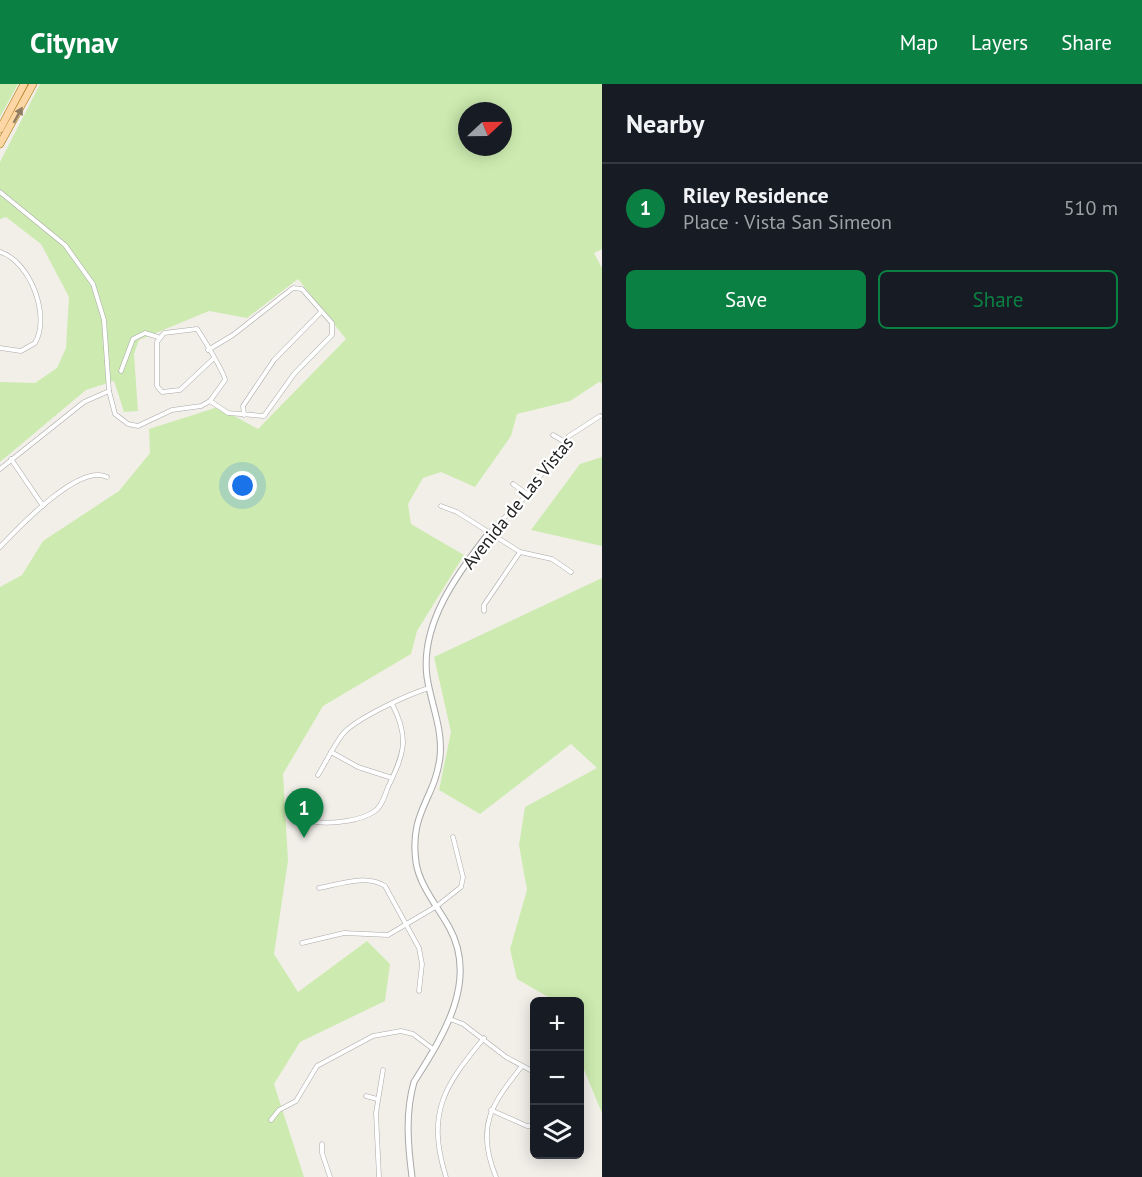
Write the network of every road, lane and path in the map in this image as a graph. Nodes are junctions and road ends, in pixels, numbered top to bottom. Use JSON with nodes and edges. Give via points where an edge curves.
{"nodes":[{"id":1,"x":24,"y":84,"type":"edge"},
{"id":2,"x":33,"y":84,"type":"edge"},
{"id":3,"x":0,"y":129,"type":"edge"},
{"id":4,"x":0,"y":144,"type":"edge"},
{"id":5,"x":0,"y":192,"type":"edge"},
{"id":6,"x":0,"y":252,"type":"edge"},
{"id":7,"x":321,"y":312,"type":"junction"},
{"id":8,"x":158,"y":337,"type":"junction"},
{"id":9,"x":0,"y":348,"type":"edge"},
{"id":10,"x":208,"y":350,"type":"junction"},
{"id":11,"x":213,"y":359,"type":"junction"},
{"id":12,"x":121,"y":371,"type":"dead end"},
{"id":13,"x":109,"y":391,"type":"junction"},
{"id":14,"x":210,"y":401,"type":"junction"},
{"id":15,"x":244,"y":415,"type":"junction"},
{"id":16,"x":600,"y":416,"type":"dead end"},
{"id":17,"x":553,"y":435,"type":"dead end"},
{"id":18,"x":565,"y":442,"type":"junction"},
{"id":19,"x":11,"y":459,"type":"junction"},
{"id":20,"x":0,"y":469,"type":"edge"},
{"id":21,"x":107,"y":477,"type":"dead end"},
{"id":22,"x":513,"y":484,"type":"dead end"},
{"id":23,"x":527,"y":494,"type":"junction"},
{"id":24,"x":43,"y":506,"type":"junction"},
{"id":25,"x":441,"y":506,"type":"dead end"},
{"id":26,"x":488,"y":534,"type":"junction"},
{"id":27,"x":0,"y":547,"type":"edge"},
{"id":28,"x":520,"y":552,"type":"junction"},
{"id":29,"x":571,"y":572,"type":"dead end"},
{"id":30,"x":484,"y":611,"type":"dead end"},
{"id":31,"x":429,"y":688,"type":"junction"},
{"id":32,"x":392,"y":704,"type":"junction"},
{"id":33,"x":331,"y":752,"type":"junction"},
{"id":34,"x":318,"y":775,"type":"dead end"},
{"id":35,"x":392,"y":778,"type":"junction"},
{"id":36,"x":316,"y":822,"type":"dead end"},
{"id":37,"x":453,"y":837,"type":"dead end"},
{"id":38,"x":320,"y":888,"type":"dead end"},
{"id":39,"x":437,"y":906,"type":"junction"},
{"id":40,"x":407,"y":922,"type":"junction"},
{"id":41,"x":302,"y":943,"type":"dead end"},
{"id":42,"x":419,"y":991,"type":"dead end"},
{"id":43,"x":450,"y":1019,"type":"junction"},
{"id":44,"x":484,"y":1038,"type":"junction"},
{"id":45,"x":433,"y":1049,"type":"junction"},
{"id":46,"x":522,"y":1066,"type":"junction"},
{"id":47,"x":383,"y":1070,"type":"dead end"},
{"id":48,"x":530,"y":1070,"type":"edge"},
{"id":49,"x":366,"y":1096,"type":"dead end"},
{"id":50,"x":377,"y":1099,"type":"junction"},
{"id":51,"x":491,"y":1110,"type":"junction"},
{"id":52,"x":271,"y":1120,"type":"dead end"},
{"id":53,"x":530,"y":1126,"type":"edge"},
{"id":54,"x":322,"y":1144,"type":"dead end"},
{"id":55,"x":330,"y":1177,"type":"edge"},
{"id":56,"x":379,"y":1177,"type":"edge"},
{"id":57,"x":412,"y":1177,"type":"edge"},
{"id":58,"x":446,"y":1177,"type":"edge"},
{"id":59,"x":496,"y":1177,"type":"edge"}],
"edges":[{"from":1,"to":3,"type":"main road"},
{"from":4,"to":2,"type":"main road","one_way":true},
{"from":5,"to":13,"type":"street","via":[[65,245],[88,276],[104,320]]},
{"from":6,"to":9,"type":"street","via":[[14,260],[36,292],[40,306],[35,343],[21,351]]},
{"from":7,"to":10,"type":"street","via":[[302,289],[293,288]]},
{"from":7,"to":15,"type":"street","via":[[274,360],[243,406]]},
{"from":7,"to":15,"type":"street","via":[[332,322],[332,335],[294,374],[264,416]]},
{"from":8,"to":10,"type":"street","via":[[193,328]]},
{"from":8,"to":11,"type":"street","via":[[157,386],[162,392],[180,390]]},
{"from":8,"to":12,"type":"street","via":[[146,333],[133,339]]},
{"from":10,"to":11,"type":"street"},
{"from":11,"to":14,"type":"street","via":[[225,380]]},
{"from":13,"to":14,"type":"street","via":[[115,414],[138,426],[172,410]]},
{"from":13,"to":19,"type":"street","via":[[84,402]]},
{"from":14,"to":15,"type":"street","via":[[228,413]]},
{"from":16,"to":18,"type":"street","name":"Avenida de Las Vistas"},
{"from":17,"to":18,"type":"street"},
{"from":18,"to":23,"type":"street","name":"Avenida de Las Vistas"},
{"from":19,"to":20,"type":"street"},
{"from":19,"to":24,"type":"street"},
{"from":21,"to":24,"type":"street","via":[[84,476]]},
{"from":22,"to":23,"type":"street"},
{"from":23,"to":26,"type":"street","name":"Avenida de Las Vistas"},
{"from":24,"to":27,"type":"street"},
{"from":25,"to":26,"type":"street","via":[[457,512]]},
{"from":26,"to":28,"type":"street"},
{"from":26,"to":31,"type":"street","name":"Avenida de Las Vistas","via":[[429,632]]},
{"from":28,"to":29,"type":"street","via":[[552,559]]},
{"from":28,"to":30,"type":"street","via":[[484,605]]},
{"from":31,"to":32,"type":"street"},
{"from":31,"to":39,"type":"street","name":"Avenida de Las Vistas","via":[[440,730],[440,752],[437,773],[420,811],[414,839],[417,866]]},
{"from":32,"to":33,"type":"street","via":[[351,726]]},
{"from":32,"to":35,"type":"street","via":[[404,738]]},
{"from":33,"to":34,"type":"street"},
{"from":33,"to":35,"type":"street","via":[[358,767]]},
{"from":35,"to":36,"type":"street","via":[[379,807],[367,816]]},
{"from":37,"to":39,"type":"street","via":[[463,877],[461,887]]},
{"from":38,"to":40,"type":"street","via":[[359,880],[379,882],[389,891]]},
{"from":39,"to":40,"type":"street"},
{"from":39,"to":43,"type":"street","name":"Avenida de Las Vistas","via":[[453,935],[461,964],[460,988]]},
{"from":40,"to":41,"type":"street","via":[[388,935],[344,933]]},
{"from":40,"to":42,"type":"street","via":[[420,950]]},
{"from":43,"to":44,"type":"street"},
{"from":43,"to":45,"type":"street","name":"Avenida de Las Vistas"},
{"from":44,"to":46,"type":"street"},
{"from":44,"to":58,"type":"street","via":[[455,1073],[443,1097],[439,1132]]},
{"from":45,"to":52,"type":"street","via":[[413,1034],[400,1031],[373,1036],[317,1066],[296,1101],[279,1110]]},
{"from":45,"to":57,"type":"street","name":"Avenida de Las Vistas","via":[[414,1082],[408,1106]]},
{"from":46,"to":48,"type":"street"},
{"from":46,"to":51,"type":"street"},
{"from":47,"to":50,"type":"street"},
{"from":49,"to":50,"type":"street"},
{"from":50,"to":56,"type":"street"},
{"from":51,"to":53,"type":"street"},
{"from":51,"to":59,"type":"street","via":[[488,1151]]},
{"from":54,"to":55,"type":"street"}]}
